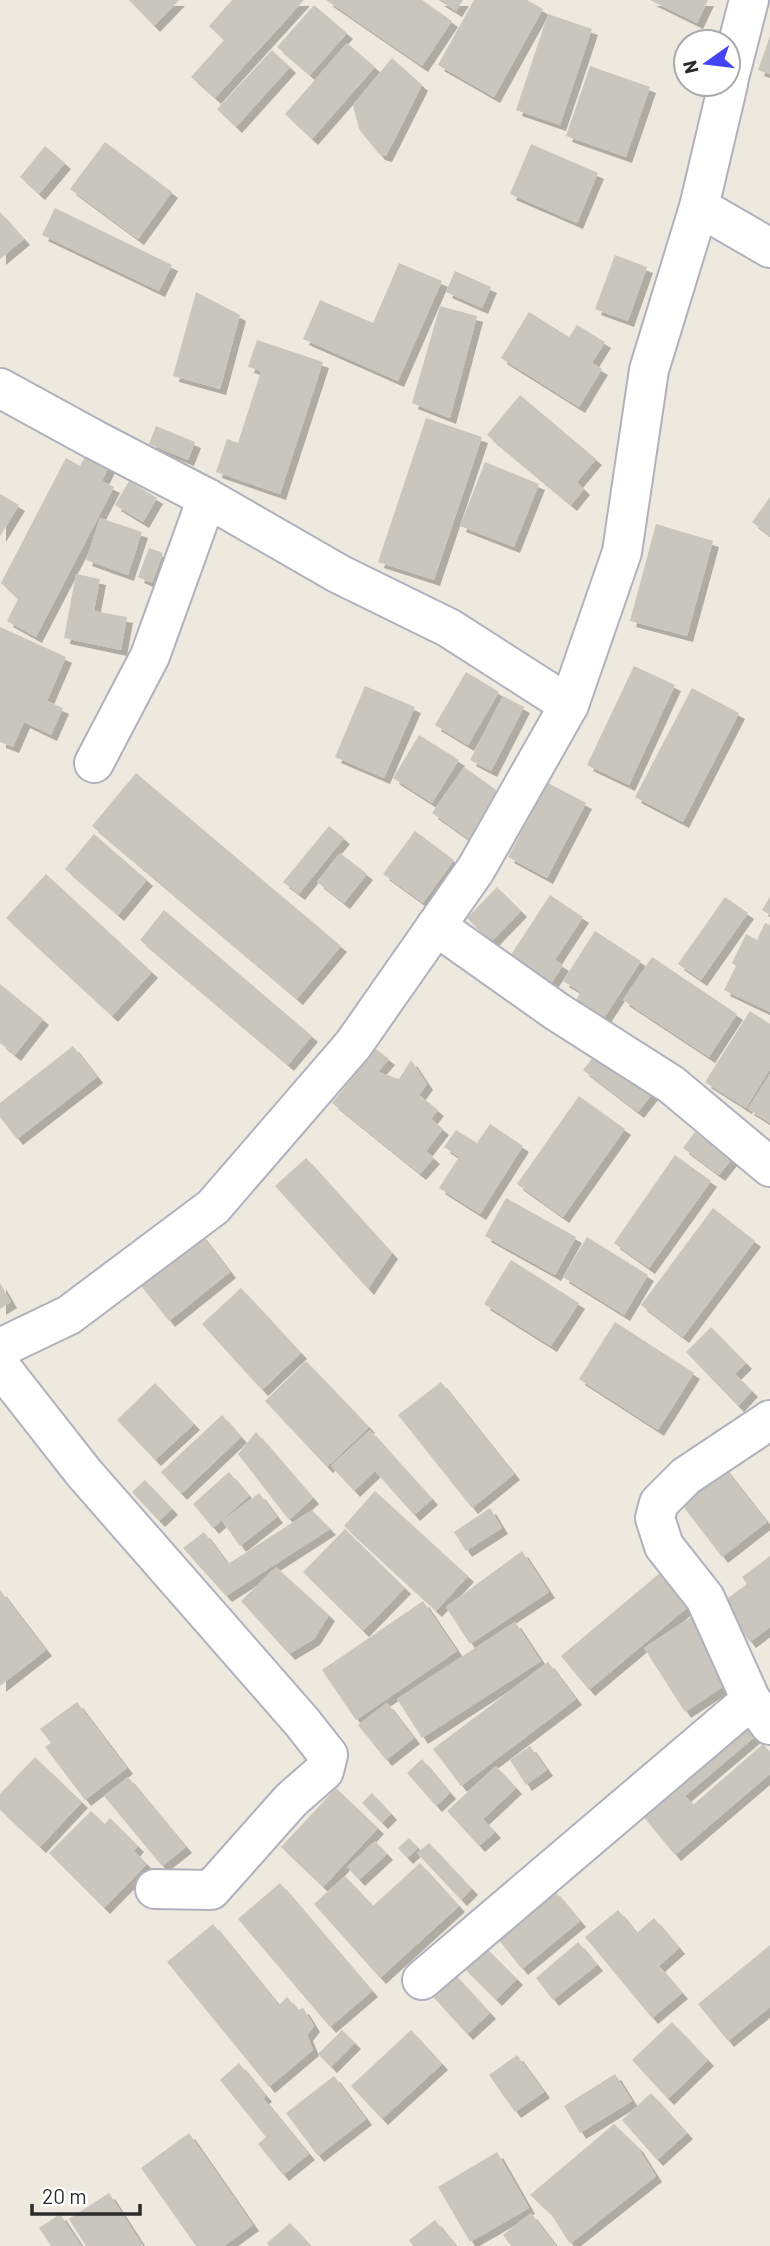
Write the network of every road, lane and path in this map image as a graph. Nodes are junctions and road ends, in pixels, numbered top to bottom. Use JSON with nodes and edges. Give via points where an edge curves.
{"nodes":[{"id":1,"x":749,"y":0,"type":"edge"},
{"id":2,"x":741,"y":28,"type":"edge"},
{"id":3,"x":724,"y":98,"type":"edge"},
{"id":4,"x":699,"y":207,"type":"junction"},
{"id":5,"x":770,"y":248,"type":"edge"},
{"id":6,"x":0,"y":388,"type":"edge"},
{"id":7,"x":207,"y":498,"type":"junction"},
{"id":8,"x":569,"y":705,"type":"junction"},
{"id":9,"x":94,"y":763,"type":"dead end"},
{"id":10,"x":436,"y":926,"type":"junction"},
{"id":11,"x":770,"y":1167,"type":"edge"},
{"id":12,"x":0,"y":1348,"type":"edge"},
{"id":13,"x":0,"y":1366,"type":"edge"},
{"id":14,"x":770,"y":1420,"type":"edge"},
{"id":15,"x":760,"y":1712,"type":"edge"},
{"id":16,"x":155,"y":1889,"type":"dead end"},
{"id":17,"x":422,"y":1980,"type":"dead end"}],
"edges":[{"from":1,"to":2,"type":"street"},
{"from":3,"to":4,"type":"street"},
{"from":4,"to":5,"type":"street"},
{"from":4,"to":8,"type":"street","via":[[649,370],[622,552]]},
{"from":6,"to":7,"type":"street"},
{"from":7,"to":8,"type":"street","via":[[339,574],[449,628]]},
{"from":7,"to":9,"type":"street","via":[[150,656]]},
{"from":8,"to":10,"type":"street","via":[[476,869]]},
{"from":10,"to":11,"type":"street","via":[[672,1085]]},
{"from":10,"to":12,"type":"street","via":[[353,1045],[213,1207],[69,1315]]},
{"from":13,"to":16,"type":"street","via":[[84,1473],[328,1755],[324,1771],[290,1800],[211,1890]]},
{"from":14,"to":15,"type":"street","via":[[686,1476],[659,1503],[655,1518],[664,1546],[705,1598]]},
{"from":15,"to":17,"type":"street"}]}
